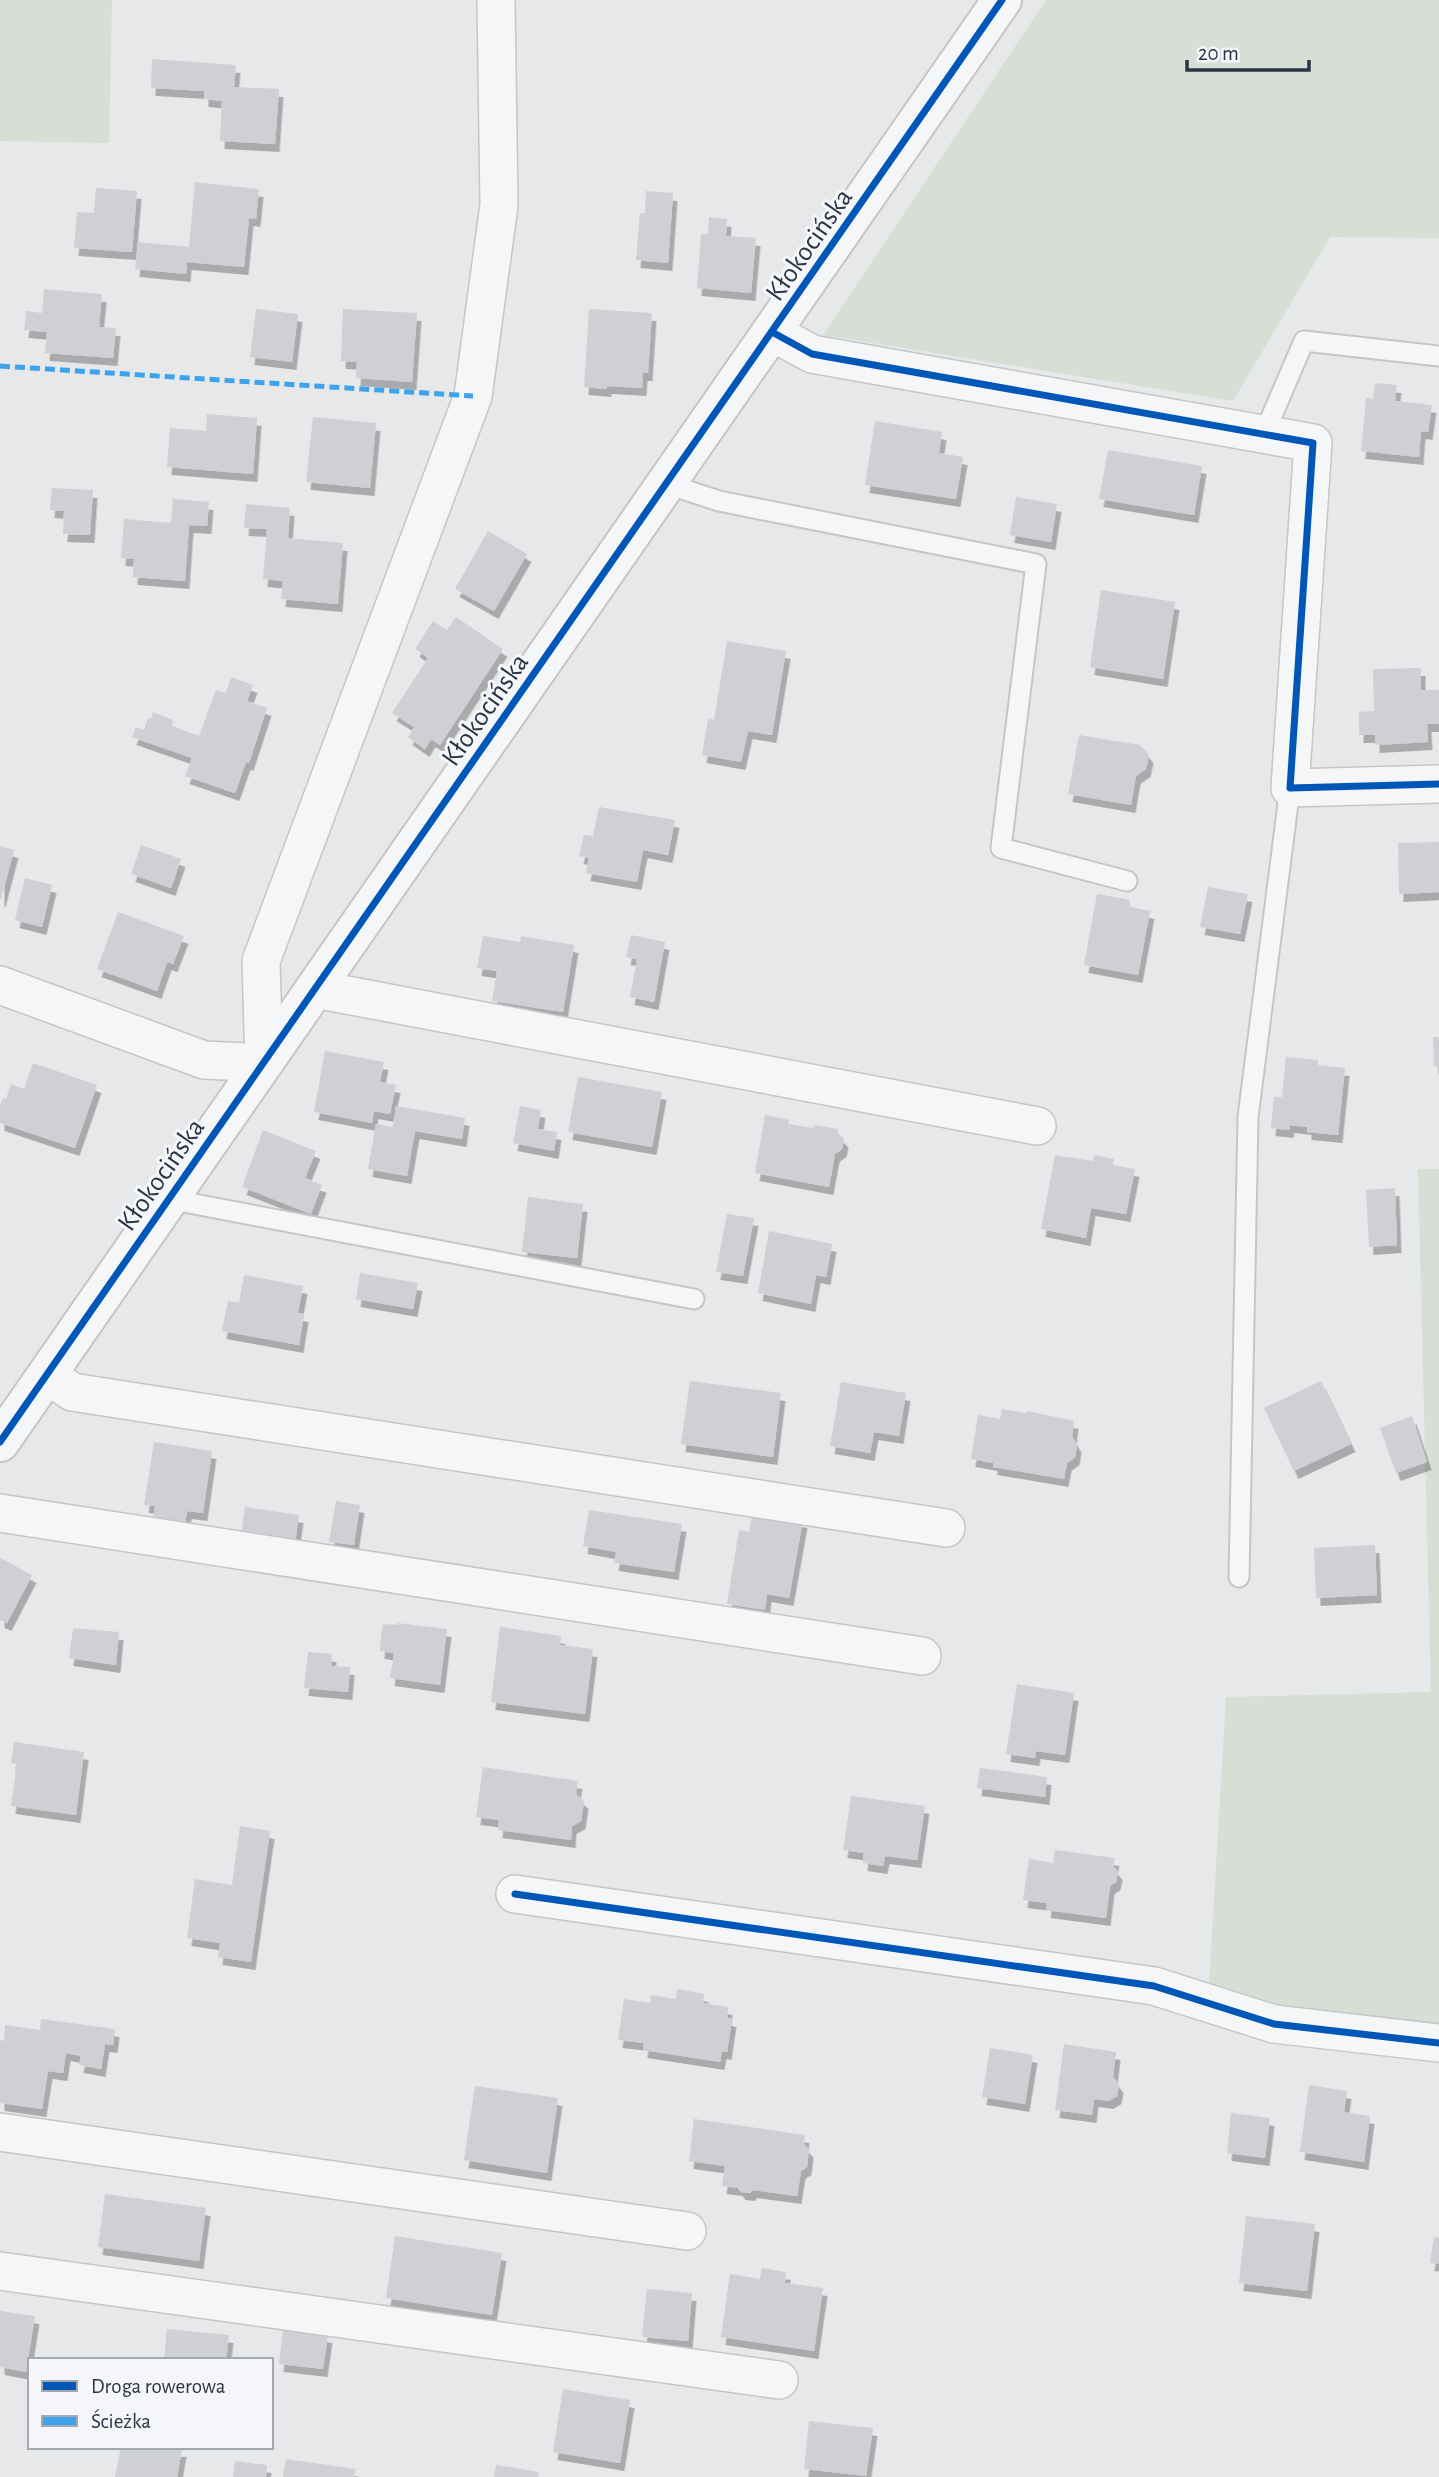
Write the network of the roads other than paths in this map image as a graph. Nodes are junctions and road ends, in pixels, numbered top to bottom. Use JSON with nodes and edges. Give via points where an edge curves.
{"nodes":[{"id":1,"x":496,"y":0,"type":"edge"},
{"id":2,"x":1002,"y":0,"type":"edge"},
{"id":3,"x":772,"y":332,"type":"junction"},
{"id":4,"x":1439,"y":356,"type":"edge"},
{"id":5,"x":1264,"y":434,"type":"junction"},
{"id":6,"x":667,"y":484,"type":"junction"},
{"id":7,"x":1439,"y":784,"type":"edge"},
{"id":8,"x":1290,"y":788,"type":"junction"},
{"id":9,"x":1127,"y":881,"type":"dead end"},
{"id":10,"x":0,"y":985,"type":"edge"},
{"id":11,"x":315,"y":989,"type":"junction"},
{"id":12,"x":264,"y":1063,"type":"junction"},
{"id":13,"x":1037,"y":1126,"type":"dead end"},
{"id":14,"x":168,"y":1199,"type":"junction"},
{"id":15,"x":694,"y":1299,"type":"dead end"},
{"id":16,"x":47,"y":1374,"type":"junction"},
{"id":17,"x":0,"y":1442,"type":"edge"},
{"id":18,"x":0,"y":1513,"type":"edge"},
{"id":19,"x":946,"y":1528,"type":"dead end"},
{"id":20,"x":1239,"y":1577,"type":"dead end"},
{"id":21,"x":922,"y":1656,"type":"dead end"},
{"id":22,"x":515,"y":1894,"type":"dead end"},
{"id":23,"x":1439,"y":2043,"type":"edge"},
{"id":24,"x":0,"y":2132,"type":"edge"},
{"id":25,"x":687,"y":2231,"type":"dead end"},
{"id":26,"x":0,"y":2271,"type":"edge"},
{"id":27,"x":779,"y":2380,"type":"dead end"}],
"edges":[{"from":1,"to":12,"type":"street","via":[[499,205],[473,396],[261,961]]},
{"from":2,"to":3,"type":"street","name":"Kłokocińska"},
{"from":3,"to":5,"type":"street","via":[[812,354]]},
{"from":3,"to":6,"type":"street","name":"Kłokocińska"},
{"from":4,"to":5,"type":"lane","via":[[1304,341]]},
{"from":5,"to":8,"type":"street","via":[[1313,443]]},
{"from":6,"to":9,"type":"lane","via":[[719,501],[1036,564],[1000,848]]},
{"from":6,"to":11,"type":"street","name":"Kłokocińska"},
{"from":7,"to":8,"type":"street"},
{"from":8,"to":20,"type":"lane","via":[[1248,1117]]},
{"from":10,"to":12,"type":"street","via":[[204,1060]]},
{"from":11,"to":12,"type":"street","name":"Kłokocińska"},
{"from":11,"to":13,"type":"street"},
{"from":12,"to":14,"type":"street","name":"Kłokocińska"},
{"from":14,"to":15,"type":"lane"},
{"from":14,"to":16,"type":"street","name":"Kłokocińska"},
{"from":16,"to":17,"type":"street","name":"Kłokocińska"},
{"from":16,"to":19,"type":"street","via":[[72,1392]]},
{"from":18,"to":21,"type":"street"},
{"from":22,"to":23,"type":"street","via":[[1154,1986],[1274,2024]]},
{"from":24,"to":25,"type":"street"},
{"from":26,"to":27,"type":"street"}]}
